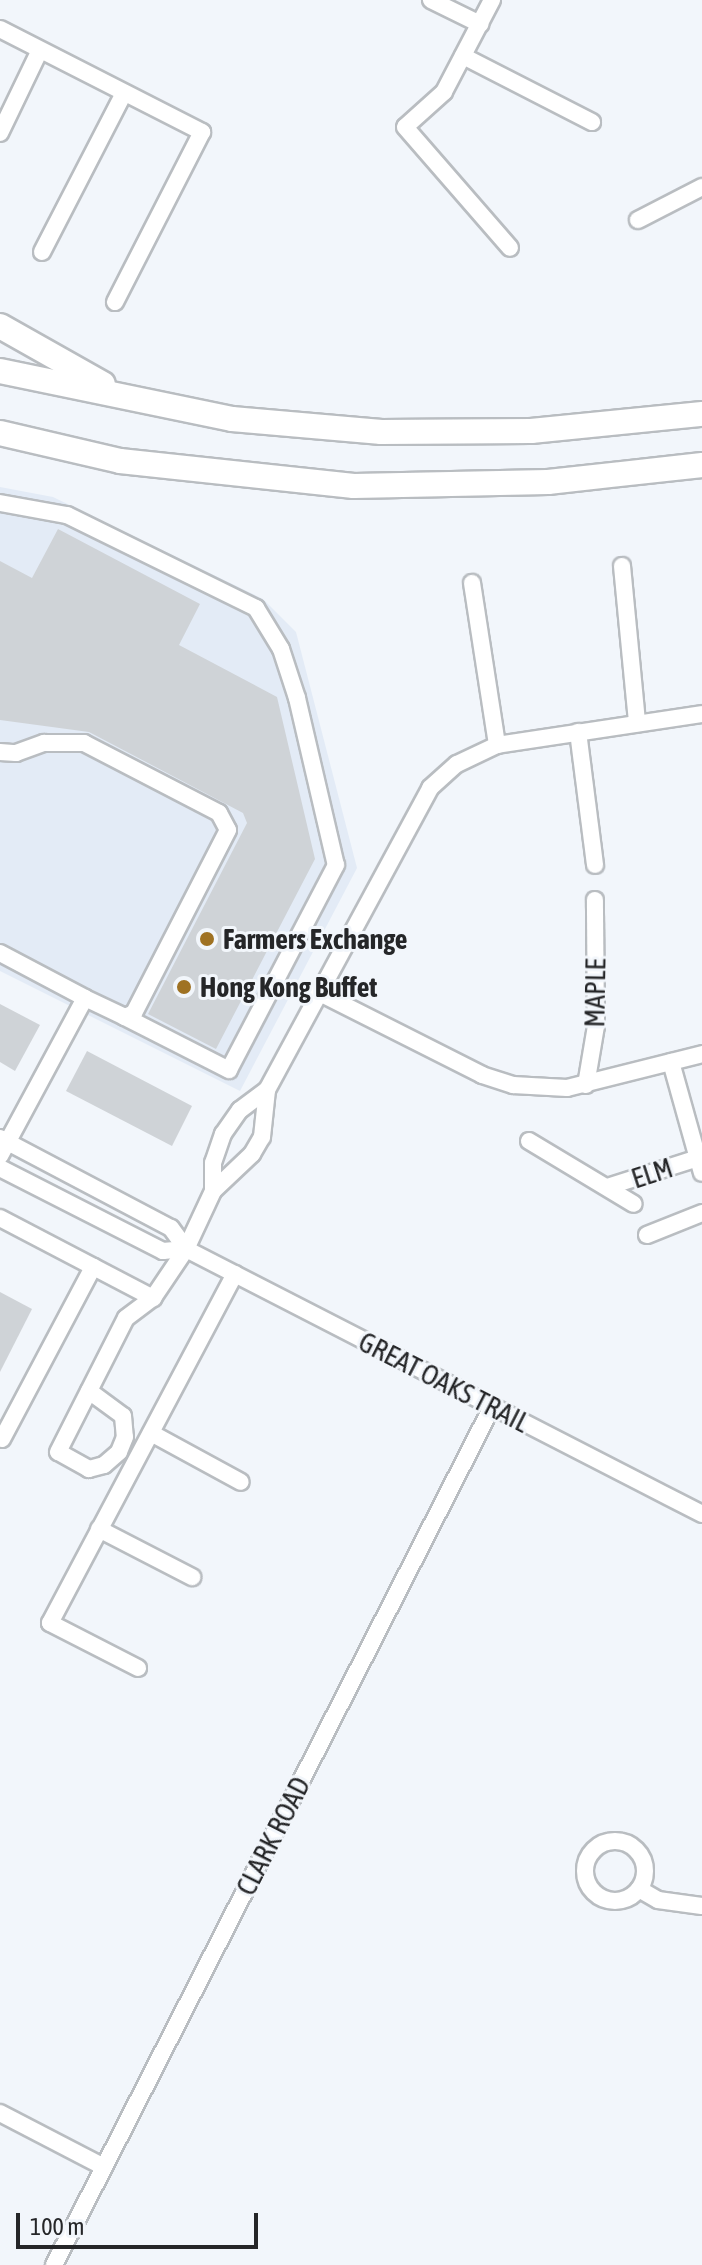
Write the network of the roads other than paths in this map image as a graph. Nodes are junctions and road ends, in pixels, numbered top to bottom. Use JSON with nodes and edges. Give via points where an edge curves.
{"nodes":[{"id":1,"x":431,"y":0,"type":"edge"},
{"id":2,"x":492,"y":0,"type":"edge"},
{"id":3,"x":480,"y":24,"type":"junction"},
{"id":4,"x":0,"y":29,"type":"edge"},
{"id":5,"x":40,"y":50,"type":"junction"},
{"id":6,"x":463,"y":56,"type":"junction"},
{"id":7,"x":124,"y":93,"type":"junction"},
{"id":8,"x":592,"y":122,"type":"dead end"},
{"id":9,"x":0,"y":133,"type":"edge"},
{"id":10,"x":702,"y":187,"type":"edge"},
{"id":11,"x":638,"y":220,"type":"dead end"},
{"id":12,"x":510,"y":248,"type":"dead end"},
{"id":13,"x":42,"y":252,"type":"dead end"},
{"id":14,"x":115,"y":302,"type":"dead end"},
{"id":15,"x":0,"y":326,"type":"edge"},
{"id":16,"x":0,"y":371,"type":"edge"},
{"id":17,"x":122,"y":396,"type":"junction"},
{"id":18,"x":702,"y":414,"type":"edge"},
{"id":19,"x":0,"y":433,"type":"edge"},
{"id":20,"x":702,"y":465,"type":"edge"},
{"id":21,"x":0,"y":503,"type":"edge"},
{"id":22,"x":622,"y":566,"type":"dead end"},
{"id":23,"x":472,"y":583,"type":"dead end"},
{"id":24,"x":702,"y":714,"type":"edge"},
{"id":25,"x":637,"y":723,"type":"junction"},
{"id":26,"x":578,"y":732,"type":"junction"},
{"id":27,"x":497,"y":745,"type":"junction"},
{"id":28,"x":0,"y":752,"type":"edge"},
{"id":29,"x":595,"y":865,"type":"dead end"},
{"id":30,"x":595,"y":900,"type":"dead end"},
{"id":31,"x":0,"y":953,"type":"edge"},
{"id":32,"x":318,"y":992,"type":"junction"},
{"id":33,"x":85,"y":998,"type":"junction"},
{"id":34,"x":125,"y":1017,"type":"junction"},
{"id":35,"x":702,"y":1054,"type":"edge"},
{"id":36,"x":671,"y":1062,"type":"junction"},
{"id":37,"x":586,"y":1085,"type":"junction"},
{"id":38,"x":267,"y":1090,"type":"junction"},
{"id":39,"x":529,"y":1141,"type":"dead end"},
{"id":40,"x":3,"y":1145,"type":"edge"},
{"id":41,"x":700,"y":1166,"type":"edge"},
{"id":42,"x":0,"y":1168,"type":"edge"},
{"id":43,"x":607,"y":1187,"type":"junction"},
{"id":44,"x":213,"y":1191,"type":"junction"},
{"id":45,"x":634,"y":1204,"type":"dead end"},
{"id":46,"x":702,"y":1213,"type":"edge"},
{"id":47,"x":0,"y":1218,"type":"edge"},
{"id":48,"x":647,"y":1235,"type":"dead end"},
{"id":49,"x":186,"y":1249,"type":"junction"},
{"id":50,"x":93,"y":1267,"type":"junction"},
{"id":51,"x":235,"y":1274,"type":"junction"},
{"id":52,"x":153,"y":1298,"type":"junction"},
{"id":53,"x":89,"y":1391,"type":"junction"},
{"id":54,"x":492,"y":1407,"type":"junction"},
{"id":55,"x":151,"y":1433,"type":"junction"},
{"id":56,"x":2,"y":1439,"type":"edge"},
{"id":57,"x":241,"y":1482,"type":"dead end"},
{"id":58,"x":702,"y":1514,"type":"edge"},
{"id":59,"x":99,"y":1529,"type":"junction"},
{"id":60,"x":192,"y":1577,"type":"dead end"},
{"id":61,"x":138,"y":1668,"type":"dead end"},
{"id":62,"x":639,"y":1889,"type":"dead end"},
{"id":63,"x":702,"y":1906,"type":"edge"},
{"id":64,"x":0,"y":2113,"type":"edge"},
{"id":65,"x":104,"y":2167,"type":"junction"},
{"id":66,"x":54,"y":2265,"type":"edge"}],
"edges":[{"from":1,"to":3,"type":"street"},
{"from":2,"to":3,"type":"street"},
{"from":3,"to":6,"type":"street"},
{"from":4,"to":5,"type":"street"},
{"from":5,"to":7,"type":"street"},
{"from":5,"to":9,"type":"street"},
{"from":6,"to":8,"type":"street"},
{"from":6,"to":12,"type":"street","via":[[444,92],[405,127]]},
{"from":7,"to":13,"type":"street"},
{"from":7,"to":14,"type":"street","via":[[202,132]]},
{"from":10,"to":11,"type":"street"},
{"from":15,"to":17,"type":"highway"},
{"from":16,"to":17,"type":"highway"},
{"from":17,"to":18,"type":"highway","via":[[232,419],[381,432],[531,431]]},
{"from":19,"to":20,"type":"highway","via":[[120,461],[354,486],[548,482]]},
{"from":21,"to":34,"type":"street","via":[[67,515],[256,608],[281,649],[297,698],[336,865],[229,1070]]},
{"from":22,"to":25,"type":"street"},
{"from":23,"to":27,"type":"street"},
{"from":24,"to":25,"type":"street"},
{"from":25,"to":26,"type":"street"},
{"from":26,"to":27,"type":"street"},
{"from":26,"to":29,"type":"street"},
{"from":27,"to":32,"type":"street","via":[[457,764],[415,808]]},
{"from":28,"to":34,"type":"street","via":[[16,753],[44,743],[84,743],[219,813],[228,830],[134,1013]]},
{"from":30,"to":37,"type":"street","name":"MAPLE","via":[[596,1026]]},
{"from":31,"to":33,"type":"street"},
{"from":32,"to":37,"type":"street","via":[[482,1075],[542,1088]]},
{"from":32,"to":38,"type":"street"},
{"from":33,"to":34,"type":"street"},
{"from":33,"to":40,"type":"street"},
{"from":35,"to":36,"type":"street"},
{"from":36,"to":37,"type":"street"},
{"from":36,"to":41,"type":"street","name":"ELM"},
{"from":38,"to":44,"type":"street","via":[[262,1137],[252,1154]]},
{"from":38,"to":44,"type":"street","via":[[240,1110],[223,1134],[213,1163]]},
{"from":39,"to":43,"type":"street","name":"ELM"},
{"from":40,"to":49,"type":"street","name":"GREAT OAKS TRAIL","via":[[171,1228]]},
{"from":41,"to":43,"type":"street","name":"ELM"},
{"from":42,"to":49,"type":"street","name":"GREAT OAKS TRAIL","via":[[163,1251]]},
{"from":43,"to":45,"type":"street","name":"ELM"},
{"from":44,"to":49,"type":"street"},
{"from":46,"to":48,"type":"street","name":"ELM"},
{"from":47,"to":50,"type":"street"},
{"from":49,"to":51,"type":"street","name":"GREAT OAKS TRAIL"},
{"from":49,"to":52,"type":"street"},
{"from":50,"to":52,"type":"street"},
{"from":50,"to":56,"type":"street"},
{"from":51,"to":54,"type":"street","name":"GREAT OAKS TRAIL"},
{"from":51,"to":55,"type":"street"},
{"from":52,"to":53,"type":"street","via":[[126,1318]]},
{"from":53,"to":53,"type":"street","via":[[58,1452],[89,1469],[119,1452],[125,1437],[123,1416]]},
{"from":54,"to":58,"type":"street","name":"GREAT OAKS TRAIL"},
{"from":54,"to":65,"type":"street","name":"CLARK ROAD"},
{"from":55,"to":57,"type":"street"},
{"from":55,"to":59,"type":"street"},
{"from":59,"to":60,"type":"street"},
{"from":59,"to":61,"type":"street","via":[[50,1623]]},
{"from":62,"to":63,"type":"street","via":[[658,1900]]},
{"from":64,"to":65,"type":"street"},
{"from":65,"to":66,"type":"street","name":"CLARK ROAD"}]}
